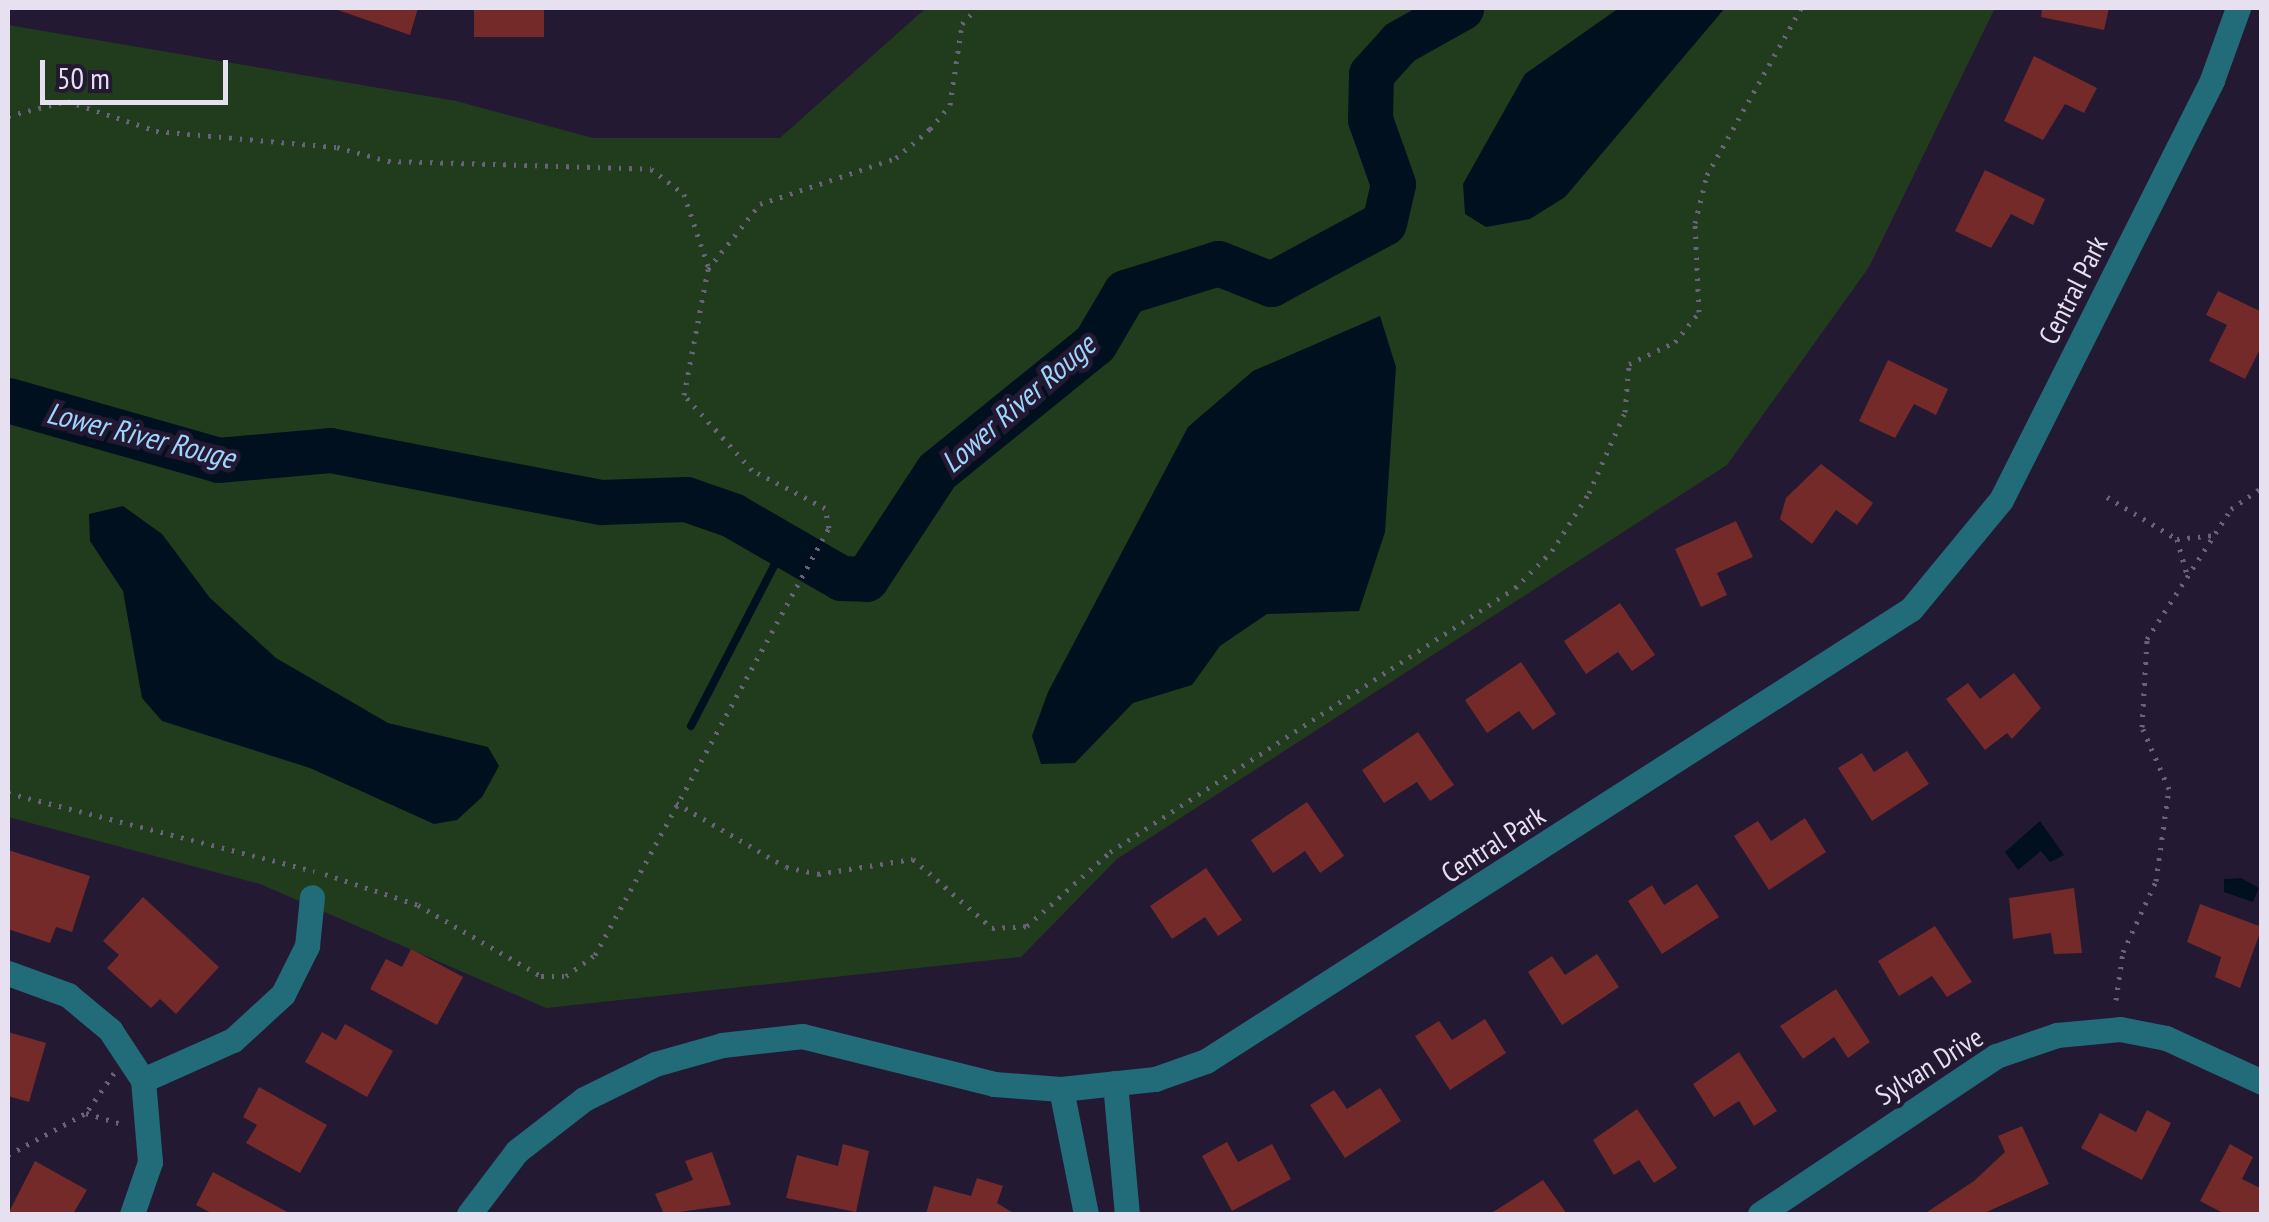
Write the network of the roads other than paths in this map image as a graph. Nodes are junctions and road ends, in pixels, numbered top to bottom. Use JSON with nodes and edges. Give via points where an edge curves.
{"nodes":[{"id":1,"x":2238,"y":8,"type":"edge"},
{"id":2,"x":312,"y":897,"type":"dead end"},
{"id":3,"x":8,"y":973,"type":"edge"},
{"id":4,"x":138,"y":1073,"type":"junction"},
{"id":5,"x":2262,"y":1082,"type":"edge"},
{"id":6,"x":1115,"y":1083,"type":"junction"},
{"id":7,"x":1061,"y":1089,"type":"junction"},
{"id":8,"x":132,"y":1214,"type":"edge"},
{"id":9,"x":469,"y":1214,"type":"edge"},
{"id":10,"x":1086,"y":1214,"type":"edge"},
{"id":11,"x":1126,"y":1214,"type":"edge"},
{"id":12,"x":1762,"y":1214,"type":"edge"}],
"edges":[{"from":1,"to":6,"type":"street","name":"Central Park","via":[[2212,80],[2000,500],[1910,609],[1249,1038],[1155,1079]]},
{"from":2,"to":4,"type":"street","via":[[306,946],[284,994],[233,1040]]},
{"from":3,"to":4,"type":"street","via":[[68,994],[110,1030]]},
{"from":4,"to":8,"type":"street","via":[[150,1162]]},
{"from":5,"to":12,"type":"street","name":"Sylvan Drive","via":[[2166,1038],[2120,1030],[2057,1035],[1996,1056]]},
{"from":6,"to":7,"type":"street","name":"Central Park"},
{"from":6,"to":11,"type":"street"},
{"from":7,"to":9,"type":"street","name":"Central Park","via":[[994,1084],[802,1036],[722,1045],[655,1064],[584,1099],[517,1152]]},
{"from":7,"to":10,"type":"street"}]}
